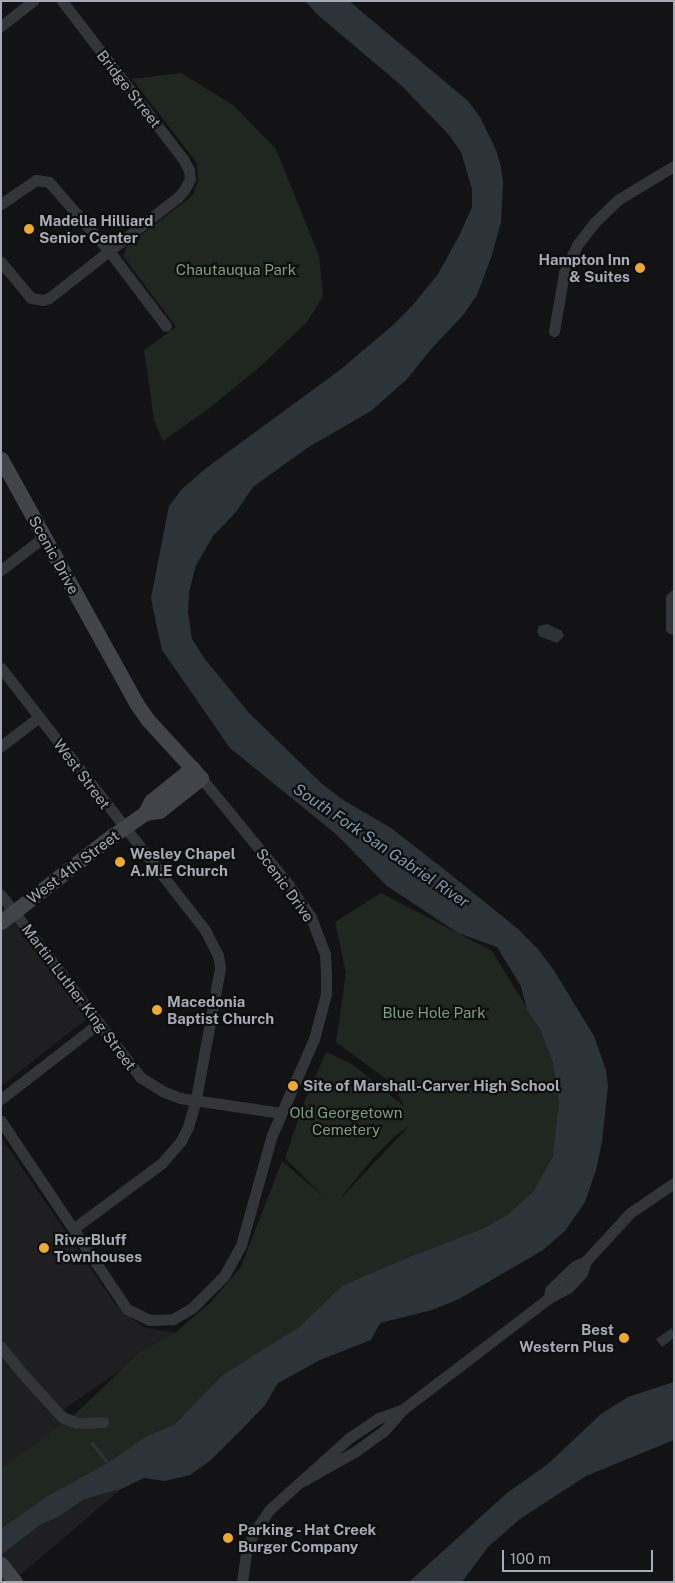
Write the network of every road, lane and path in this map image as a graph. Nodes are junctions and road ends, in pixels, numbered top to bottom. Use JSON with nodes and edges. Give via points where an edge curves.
{"nodes":[{"id":1,"x":33,"y":1,"type":"edge"},
{"id":2,"x":62,"y":1,"type":"edge"},
{"id":3,"x":1,"y":26,"type":"edge"},
{"id":4,"x":674,"y":166,"type":"edge"},
{"id":5,"x":1,"y":204,"type":"edge"},
{"id":6,"x":109,"y":251,"type":"junction"},
{"id":7,"x":1,"y":262,"type":"edge"},
{"id":8,"x":166,"y":326,"type":"dead end"},
{"id":9,"x":554,"y":331,"type":"dead end"},
{"id":10,"x":1,"y":459,"type":"edge"},
{"id":11,"x":44,"y":537,"type":"junction"},
{"id":12,"x":1,"y":570,"type":"edge"},
{"id":13,"x":674,"y":595,"type":"edge"},
{"id":14,"x":674,"y":629,"type":"edge"},
{"id":15,"x":1,"y":668,"type":"edge"},
{"id":16,"x":39,"y":717,"type":"junction"},
{"id":17,"x":1,"y":746,"type":"edge"},
{"id":18,"x":196,"y":773,"type":"junction"},
{"id":19,"x":124,"y":829,"type":"junction"},
{"id":20,"x":1,"y":895,"type":"edge"},
{"id":21,"x":14,"y":912,"type":"junction"},
{"id":22,"x":1,"y":922,"type":"edge"},
{"id":23,"x":99,"y":1022,"type":"junction"},
{"id":24,"x":1,"y":1099,"type":"edge"},
{"id":25,"x":196,"y":1099,"type":"junction"},
{"id":26,"x":281,"y":1113,"type":"junction"},
{"id":27,"x":1,"y":1121,"type":"edge"},
{"id":28,"x":674,"y":1184,"type":"edge"},
{"id":29,"x":74,"y":1228,"type":"junction"},
{"id":30,"x":1,"y":1347,"type":"edge"},
{"id":31,"x":103,"y":1422,"type":"dead end"},
{"id":32,"x":1,"y":1564,"type":"edge"},
{"id":33,"x":15,"y":1582,"type":"edge"},
{"id":34,"x":242,"y":1582,"type":"edge"}],
"edges":[{"from":1,"to":3,"type":"street"},
{"from":2,"to":6,"type":"street","name":"Bridge Street","via":[[189,170],[190,179],[178,197]]},
{"from":4,"to":9,"type":"street","via":[[619,199],[577,245],[564,273]]},
{"from":5,"to":6,"type":"street","via":[[29,183],[43,180],[54,186]]},
{"from":6,"to":7,"type":"street","via":[[49,298],[36,300],[25,293]]},
{"from":6,"to":8,"type":"street"},
{"from":10,"to":11,"type":"street","name":"Scenic Drive"},
{"from":11,"to":12,"type":"street"},
{"from":11,"to":18,"type":"street","name":"Scenic Drive","via":[[136,704]]},
{"from":13,"to":14,"type":"street","via":[[671,598],[671,628]]},
{"from":15,"to":16,"type":"street","name":"West Street"},
{"from":16,"to":17,"type":"street"},
{"from":16,"to":19,"type":"street","name":"West Street"},
{"from":18,"to":19,"type":"street","name":"West 4th Street","via":[[151,801],[145,813]]},
{"from":18,"to":26,"type":"street","name":"Scenic Drive","via":[[300,901],[311,917],[325,954],[326,994],[321,1014]]},
{"from":19,"to":21,"type":"street","name":"West 4th Street"},
{"from":19,"to":25,"type":"street","name":"West Street","via":[[205,930],[218,955],[217,988]]},
{"from":20,"to":21,"type":"street","name":"Martin Luther King Street"},
{"from":21,"to":22,"type":"street","name":"West 4th Street"},
{"from":21,"to":23,"type":"street","name":"Martin Luther King Street"},
{"from":23,"to":24,"type":"street"},
{"from":23,"to":25,"type":"street","name":"Martin Luther King Street","via":[[140,1077],[162,1091],[180,1098]]},
{"from":25,"to":26,"type":"street","name":"Martin Luther King Street"},
{"from":25,"to":29,"type":"street","name":"West Street","via":[[181,1141],[162,1163]]},
{"from":26,"to":29,"type":"street","name":"Scenic Drive","via":[[250,1218],[231,1264],[209,1292],[181,1316],[162,1321],[150,1320],[127,1309]]},
{"from":27,"to":29,"type":"street","name":"Scenic Drive"},
{"from":28,"to":34,"type":"street","via":[[630,1213],[586,1261],[582,1273],[568,1288],[549,1298],[402,1410],[384,1431],[303,1481],[269,1510],[260,1521],[246,1554]]},
{"from":30,"to":31,"type":"street","via":[[62,1417],[78,1424]]},
{"from":32,"to":33,"type":"street"}]}
